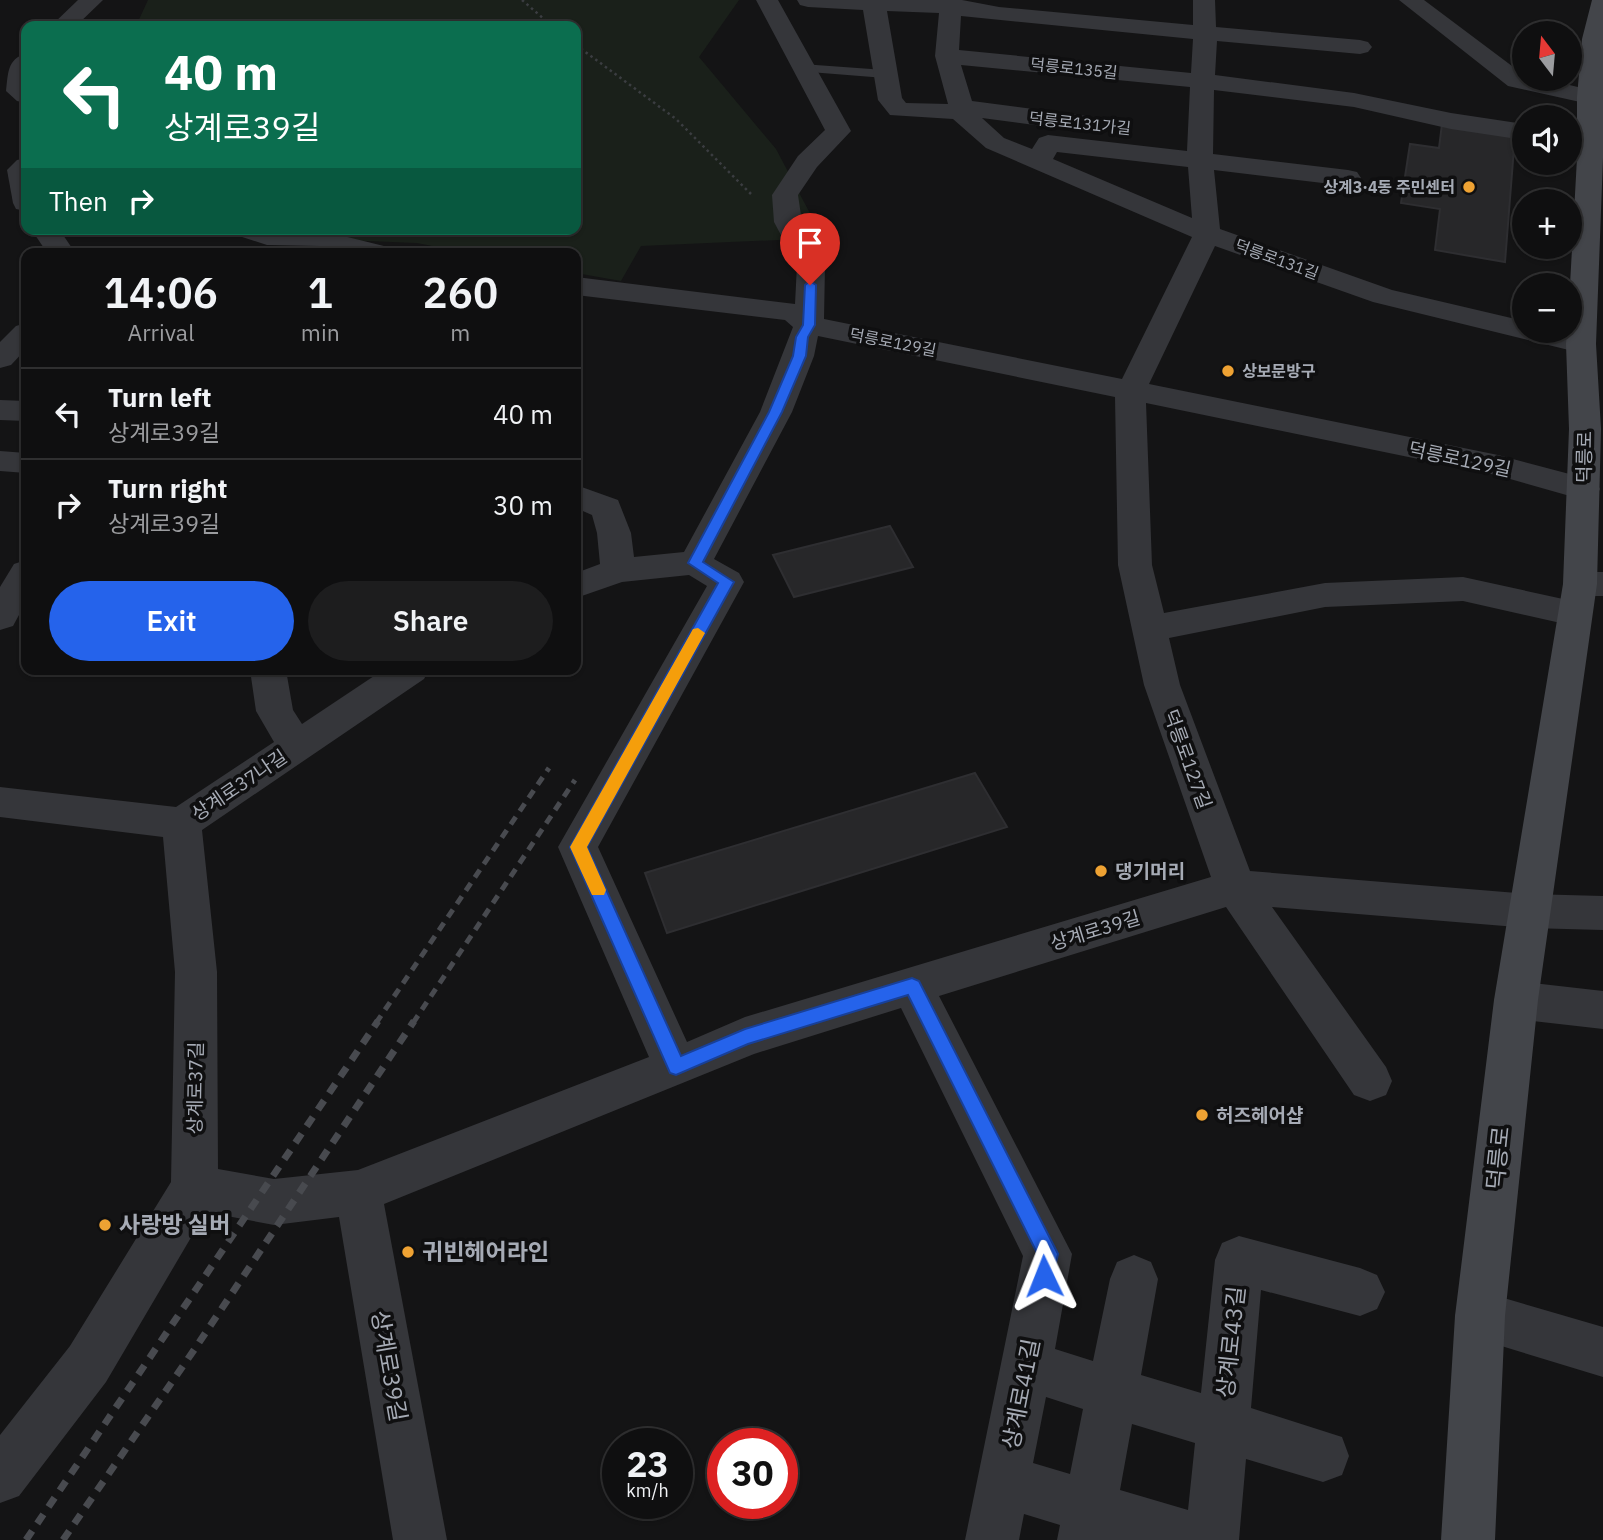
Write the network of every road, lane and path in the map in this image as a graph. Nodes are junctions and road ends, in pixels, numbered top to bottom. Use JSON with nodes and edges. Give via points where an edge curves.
{"nodes":[{"id":1,"x":92,"y":0,"type":"edge"},
{"id":2,"x":522,"y":0,"type":"edge"},
{"id":3,"x":767,"y":0,"type":"edge"},
{"id":4,"x":808,"y":0,"type":"edge"},
{"id":5,"x":1204,"y":0,"type":"edge"},
{"id":6,"x":1410,"y":0,"type":"edge"},
{"id":7,"x":1602,"y":0,"type":"edge"},
{"id":8,"x":950,"y":3,"type":"edge"},
{"id":9,"x":874,"y":4,"type":"junction"},
{"id":10,"x":68,"y":21,"type":"edge"},
{"id":11,"x":546,"y":21,"type":"edge"},
{"id":12,"x":1203,"y":32,"type":"junction"},
{"id":13,"x":1360,"y":47,"type":"dead end"},
{"id":14,"x":581,"y":49,"type":"edge"},
{"id":15,"x":947,"y":56,"type":"junction"},
{"id":16,"x":802,"y":68,"type":"junction"},
{"id":17,"x":21,"y":72,"type":"edge"},
{"id":18,"x":885,"y":74,"type":"junction"},
{"id":19,"x":1201,"y":81,"type":"junction"},
{"id":20,"x":21,"y":93,"type":"edge"},
{"id":21,"x":1589,"y":97,"type":"junction"},
{"id":22,"x":961,"y":109,"type":"junction"},
{"id":23,"x":1121,"y":127,"type":"dead end"},
{"id":24,"x":1512,"y":130,"type":"edge"},
{"id":25,"x":1173,"y":132,"type":"dead end"},
{"id":26,"x":1200,"y":134,"type":"junction"},
{"id":27,"x":1597,"y":156,"type":"edge"},
{"id":28,"x":1200,"y":161,"type":"junction"},
{"id":29,"x":1038,"y":163,"type":"junction"},
{"id":30,"x":1348,"y":178,"type":"dead end"},
{"id":31,"x":752,"y":195,"type":"dead end"},
{"id":32,"x":1207,"y":234,"type":"junction"},
{"id":33,"x":255,"y":240,"type":"edge"},
{"id":34,"x":358,"y":248,"type":"edge"},
{"id":35,"x":581,"y":287,"type":"edge"},
{"id":36,"x":809,"y":325,"type":"junction"},
{"id":37,"x":1512,"y":327,"type":"edge"},
{"id":38,"x":21,"y":337,"type":"edge"},
{"id":39,"x":1577,"y":343,"type":"edge"},
{"id":40,"x":1581,"y":344,"type":"junction"},
{"id":41,"x":0,"y":359,"type":"edge"},
{"id":42,"x":1130,"y":389,"type":"junction"},
{"id":43,"x":0,"y":410,"type":"edge"},
{"id":44,"x":21,"y":411,"type":"edge"},
{"id":45,"x":1594,"y":452,"type":"edge"},
{"id":46,"x":0,"y":461,"type":"edge"},
{"id":47,"x":21,"y":463,"type":"edge"},
{"id":48,"x":581,"y":498,"type":"edge"},
{"id":49,"x":695,"y":563,"type":"junction"},
{"id":50,"x":618,"y":570,"type":"junction"},
{"id":51,"x":21,"y":581,"type":"edge"},
{"id":52,"x":581,"y":584,"type":"edge"},
{"id":53,"x":1586,"y":593,"type":"edge"},
{"id":54,"x":0,"y":617,"type":"edge"},
{"id":55,"x":1149,"y":629,"type":"junction"},
{"id":56,"x":269,"y":675,"type":"edge"},
{"id":57,"x":404,"y":675,"type":"edge"},
{"id":58,"x":296,"y":747,"type":"junction"},
{"id":59,"x":0,"y":802,"type":"edge"},
{"id":60,"x":182,"y":823,"type":"junction"},
{"id":61,"x":1235,"y":887,"type":"junction"},
{"id":62,"x":1529,"y":911,"type":"junction"},
{"id":63,"x":1603,"y":913,"type":"edge"},
{"id":64,"x":912,"y":986,"type":"junction"},
{"id":65,"x":1516,"y":1000,"type":"junction"},
{"id":66,"x":1603,"y":1010,"type":"edge"},
{"id":67,"x":676,"y":1067,"type":"junction"},
{"id":68,"x":1370,"y":1081,"type":"dead end"},
{"id":69,"x":194,"y":1187,"type":"junction"},
{"id":70,"x":358,"y":1192,"type":"junction"},
{"id":71,"x":1134,"y":1279,"type":"dead end"},
{"id":72,"x":1360,"y":1292,"type":"dead end"},
{"id":73,"x":1480,"y":1316,"type":"junction"},
{"id":74,"x":1603,"y":1352,"type":"edge"},
{"id":75,"x":1027,"y":1366,"type":"junction"},
{"id":76,"x":1113,"y":1392,"type":"junction"},
{"id":77,"x":1223,"y":1425,"type":"junction"},
{"id":78,"x":1323,"y":1456,"type":"dead end"},
{"id":79,"x":0,"y":1477,"type":"edge"},
{"id":80,"x":1004,"y":1481,"type":"junction"},
{"id":81,"x":1087,"y":1524,"type":"edge"},
{"id":82,"x":420,"y":1540,"type":"edge"},
{"id":83,"x":992,"y":1540,"type":"edge"},
{"id":84,"x":1197,"y":1540,"type":"edge"},
{"id":85,"x":1212,"y":1540,"type":"edge"},
{"id":86,"x":1468,"y":1540,"type":"edge"}],
"edges":[{"from":1,"to":10,"type":"street"},
{"from":2,"to":11,"type":"path"},
{"from":3,"to":16,"type":"street"},
{"from":4,"to":9,"type":"street"},
{"from":5,"to":12,"type":"street"},
{"from":6,"to":21,"type":"street","via":[[1517,81]]},
{"from":7,"to":21,"type":"main road","name":"덕릉로"},
{"from":8,"to":9,"type":"street"},
{"from":8,"to":12,"type":"street","via":[[999,14]]},
{"from":8,"to":15,"type":"street"},
{"from":9,"to":18,"type":"street"},
{"from":12,"to":13,"type":"street"},
{"from":12,"to":19,"type":"street"},
{"from":14,"to":31,"type":"path","via":[[676,118]]},
{"from":15,"to":19,"type":"street","name":"덕릉로135길"},
{"from":15,"to":22,"type":"street"},
{"from":16,"to":18,"type":"lane"},
{"from":16,"to":36,"type":"street","via":[[838,131],[807,162],[785,195],[788,222],[811,265]]},
{"from":17,"to":20,"type":"street"},
{"from":18,"to":22,"type":"street","via":[[890,100],[899,110]]},
{"from":19,"to":24,"type":"street","via":[[1354,100]]},
{"from":19,"to":26,"type":"street"},
{"from":21,"to":27,"type":"main road","name":"덕릉로"},
{"from":22,"to":23,"type":"street","name":"덕릉로131가길"},
{"from":22,"to":29,"type":"street","name":"덕릉로131길","via":[[996,144]]},
{"from":25,"to":26,"type":"street"},
{"from":26,"to":28,"type":"street"},
{"from":27,"to":40,"type":"main road","name":"덕릉로"},
{"from":28,"to":29,"type":"street","via":[[1048,143]]},
{"from":28,"to":30,"type":"street"},
{"from":28,"to":32,"type":"street"},
{"from":29,"to":32,"type":"street","name":"덕릉로131길"},
{"from":32,"to":37,"type":"street","name":"덕릉로131길","via":[[1383,296]]},
{"from":32,"to":42,"type":"street"},
{"from":33,"to":34,"type":"street","via":[[318,238]]},
{"from":35,"to":36,"type":"street","name":"덕릉로129길","via":[[794,312]]},
{"from":36,"to":42,"type":"street","name":"덕릉로129길"},
{"from":36,"to":49,"type":"street","via":[[776,412]]},
{"from":38,"to":41,"type":"street"},
{"from":39,"to":40,"type":"street","name":"덕릉로131길"},
{"from":40,"to":45,"type":"main road","name":"덕릉로"},
{"from":42,"to":45,"type":"street","name":"덕릉로129길","via":[[1498,465]]},
{"from":42,"to":55,"type":"street","name":"덕릉로127길","via":[[1135,565]]},
{"from":43,"to":44,"type":"street"},
{"from":45,"to":53,"type":"main road","name":"덕릉로"},
{"from":46,"to":47,"type":"street"},
{"from":48,"to":50,"type":"street","via":[[606,508]]},
{"from":49,"to":50,"type":"street"},
{"from":49,"to":67,"type":"street","via":[[727,582],[578,847]]},
{"from":50,"to":52,"type":"street"},
{"from":51,"to":54,"type":"street"},
{"from":53,"to":55,"type":"street","via":[[1463,589],[1325,594]]},
{"from":53,"to":62,"type":"main road","name":"덕릉로"},
{"from":55,"to":61,"type":"street","name":"덕릉로127길","via":[[1162,685]]},
{"from":56,"to":58,"type":"street","name":"상계로37나길","via":[[275,711]]},
{"from":57,"to":58,"type":"street","name":"상계로37나길"},
{"from":58,"to":60,"type":"street","name":"상계로37나길"},
{"from":59,"to":60,"type":"street"},
{"from":60,"to":69,"type":"street","name":"상계로37길","via":[[196,972]]},
{"from":61,"to":62,"type":"street","name":"상계로39길"},
{"from":61,"to":64,"type":"street","name":"상계로39길"},
{"from":61,"to":68,"type":"street"},
{"from":62,"to":63,"type":"street"},
{"from":62,"to":65,"type":"main road","name":"덕릉로"},
{"from":64,"to":67,"type":"street","name":"상계로39길","via":[[745,1037]]},
{"from":64,"to":75,"type":"street","name":"상계로41길","via":[[1048,1254]]},
{"from":65,"to":66,"type":"street"},
{"from":65,"to":73,"type":"main road","name":"덕릉로"},
{"from":67,"to":70,"type":"street","name":"상계로39길"},
{"from":69,"to":70,"type":"street","name":"상계로39길","via":[[274,1202]]},
{"from":69,"to":79,"type":"street","via":[[88,1364]]},
{"from":70,"to":82,"type":"street","name":"상계로39길"},
{"from":71,"to":76,"type":"street"},
{"from":72,"to":77,"type":"street","name":"상계로43길","via":[[1239,1260]]},
{"from":73,"to":74,"type":"street"},
{"from":73,"to":86,"type":"main road","name":"덕릉로"},
{"from":75,"to":76,"type":"street","name":"상계로43길"},
{"from":75,"to":80,"type":"street","name":"상계로41길"},
{"from":76,"to":77,"type":"street","name":"상계로43길"},
{"from":76,"to":81,"type":"street"},
{"from":77,"to":78,"type":"street","name":"상계로43길"},
{"from":77,"to":85,"type":"street","name":"상계로43길"},
{"from":80,"to":81,"type":"street"},
{"from":80,"to":83,"type":"street","name":"상계로41길"},
{"from":81,"to":84,"type":"street"}]}
